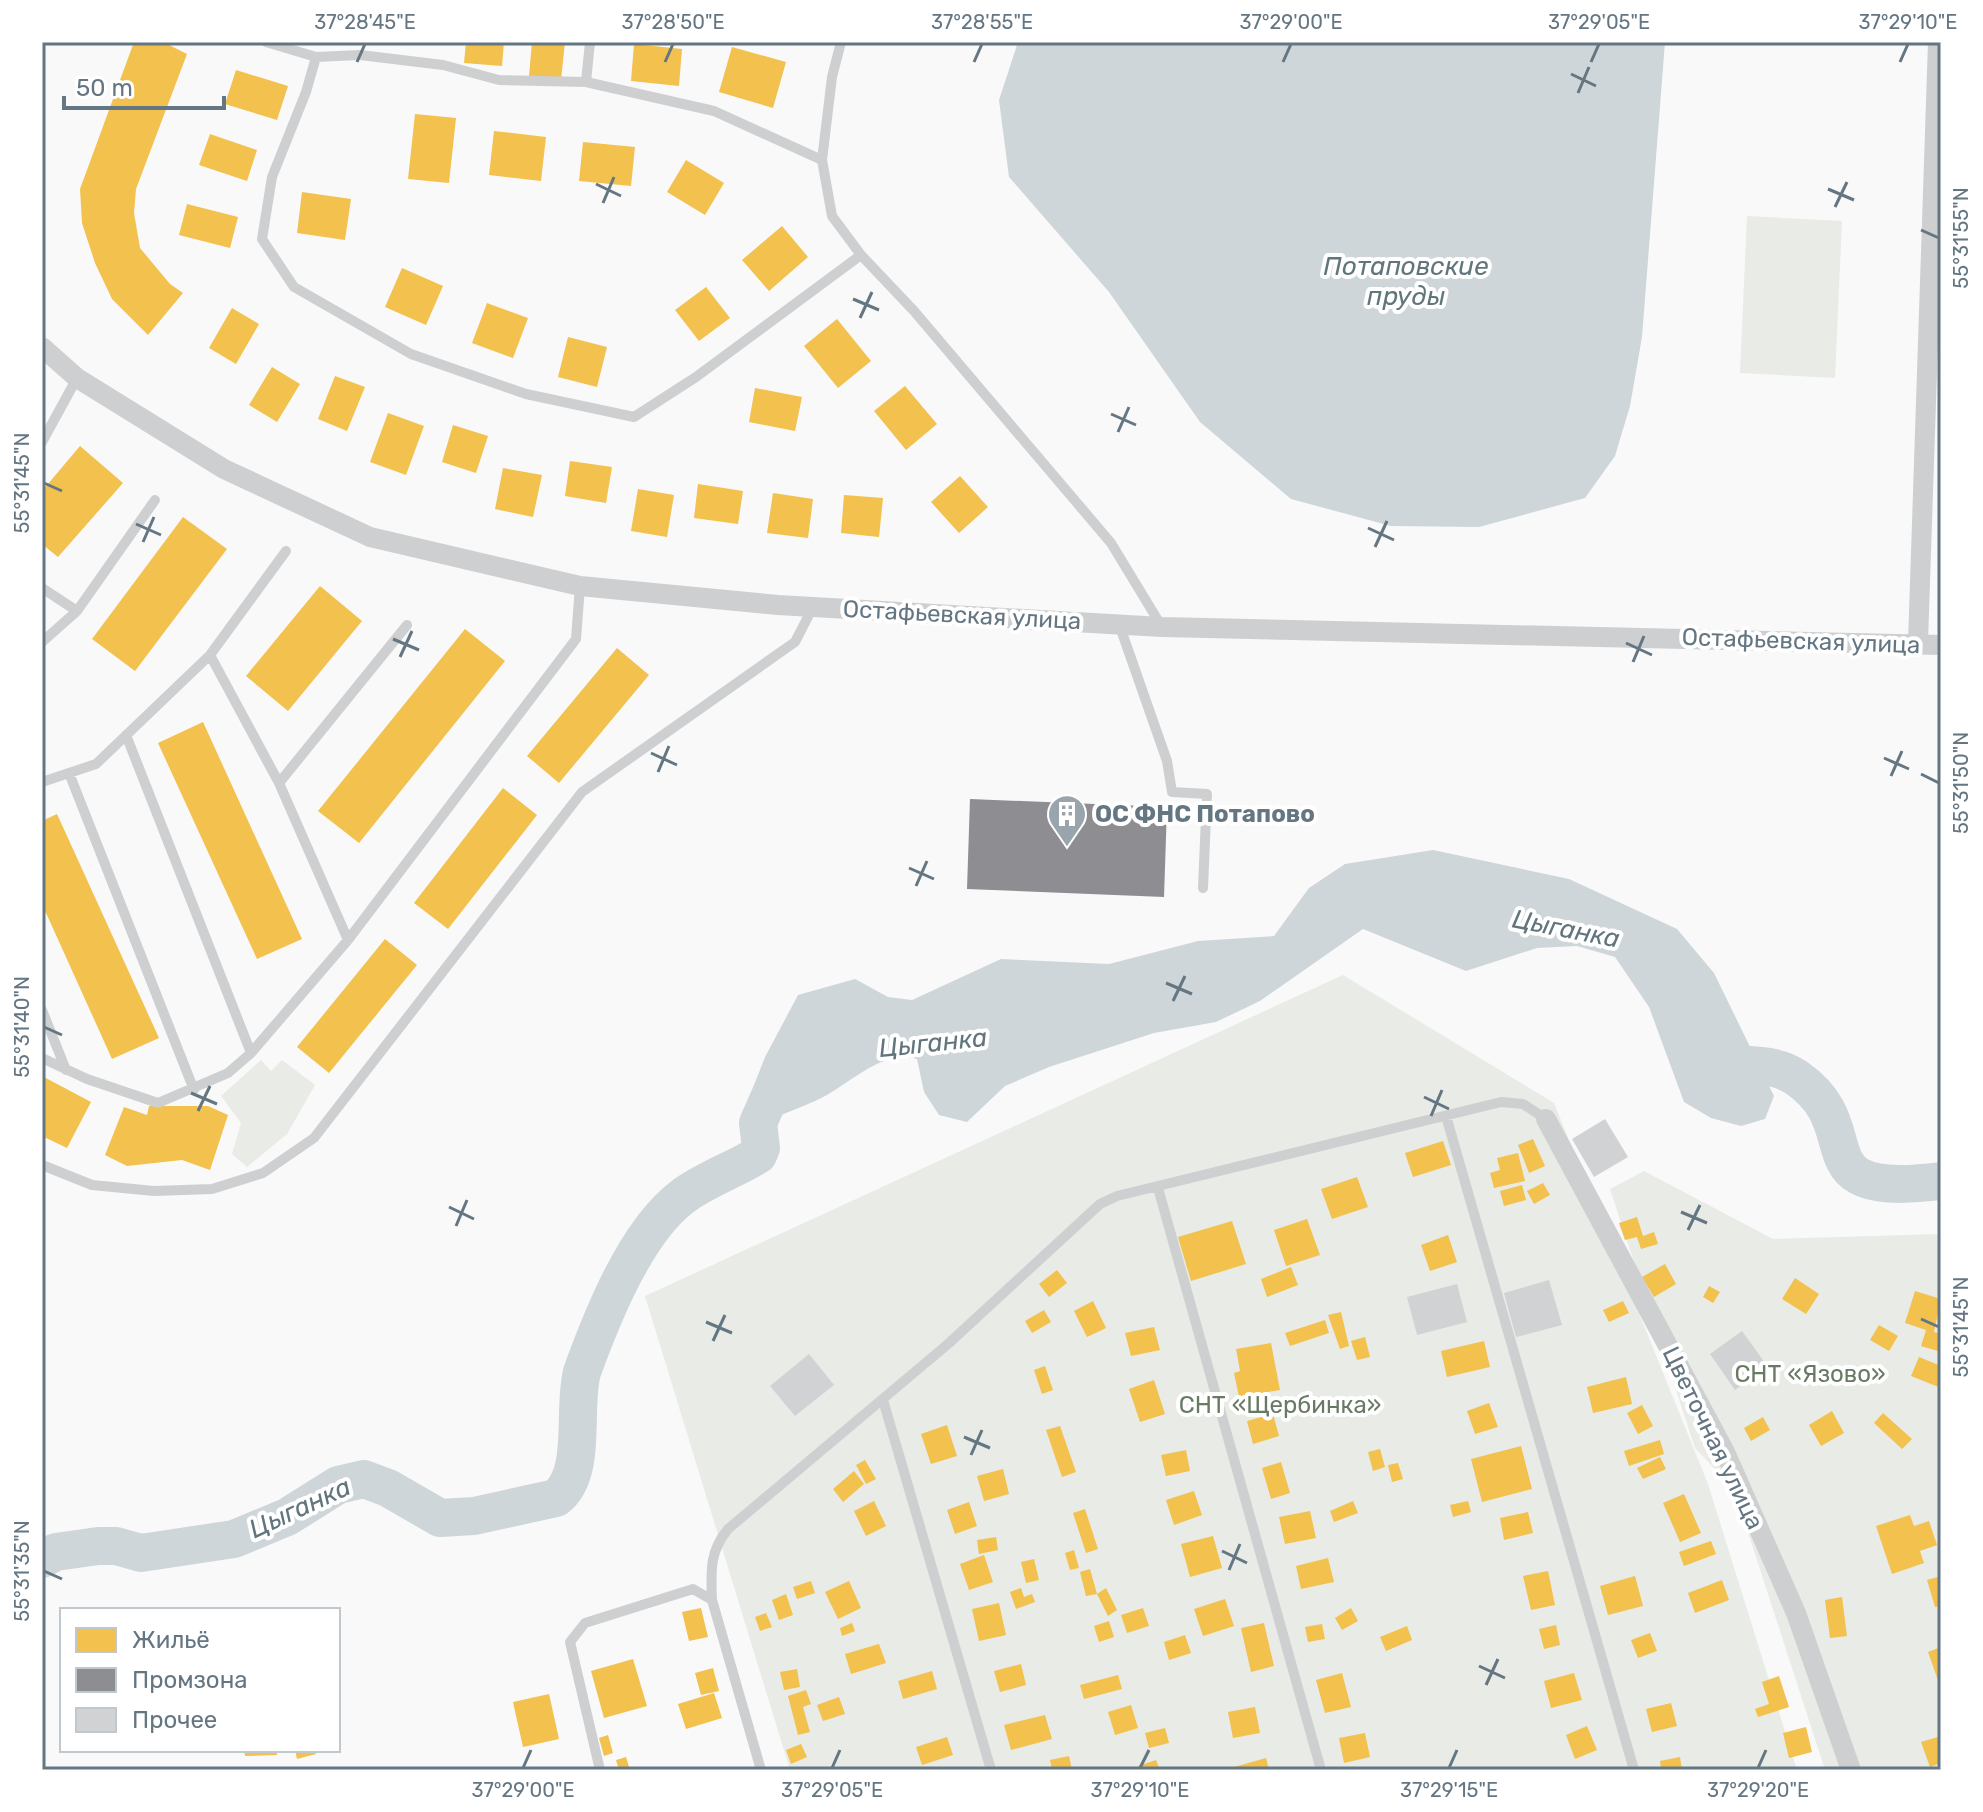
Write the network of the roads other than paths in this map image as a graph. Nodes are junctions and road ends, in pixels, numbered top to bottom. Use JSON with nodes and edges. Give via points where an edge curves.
{"nodes":[{"id":1,"x":266,"y":42,"type":"edge"},
{"id":2,"x":590,"y":42,"type":"edge"},
{"id":3,"x":841,"y":42,"type":"edge"},
{"id":4,"x":1938,"y":42,"type":"edge"},
{"id":5,"x":316,"y":57,"type":"junction"},
{"id":6,"x":586,"y":82,"type":"junction"},
{"id":7,"x":822,"y":160,"type":"junction"},
{"id":8,"x":1938,"y":200,"type":"edge"},
{"id":9,"x":861,"y":255,"type":"junction"},
{"id":10,"x":42,"y":347,"type":"edge"},
{"id":11,"x":77,"y":378,"type":"junction"},
{"id":12,"x":42,"y":442,"type":"edge"},
{"id":13,"x":155,"y":500,"type":"dead end"},
{"id":14,"x":286,"y":551,"type":"dead end"},
{"id":15,"x":580,"y":586,"type":"junction"},
{"id":16,"x":42,"y":588,"type":"edge"},
{"id":17,"x":813,"y":607,"type":"junction"},
{"id":18,"x":77,"y":611,"type":"junction"},
{"id":19,"x":1119,"y":624,"type":"junction"},
{"id":20,"x":407,"y":625,"type":"dead end"},
{"id":21,"x":1162,"y":627,"type":"junction"},
{"id":22,"x":42,"y":642,"type":"edge"},
{"id":23,"x":1918,"y":643,"type":"junction"},
{"id":24,"x":1941,"y":645,"type":"edge"},
{"id":25,"x":210,"y":655,"type":"junction"},
{"id":26,"x":126,"y":735,"type":"junction"},
{"id":27,"x":69,"y":773,"type":"junction"},
{"id":28,"x":42,"y":782,"type":"edge"},
{"id":29,"x":279,"y":783,"type":"junction"},
{"id":30,"x":1203,"y":888,"type":"dead end"},
{"id":31,"x":348,"y":940,"type":"junction"},
{"id":32,"x":42,"y":1010,"type":"edge"},
{"id":33,"x":251,"y":1053,"type":"junction"},
{"id":34,"x":42,"y":1058,"type":"edge"},
{"id":35,"x":66,"y":1070,"type":"junction"},
{"id":36,"x":194,"y":1090,"type":"junction"},
{"id":37,"x":1446,"y":1116,"type":"junction"},
{"id":38,"x":1546,"y":1119,"type":"joint"},
{"id":39,"x":42,"y":1165,"type":"edge"},
{"id":40,"x":1158,"y":1188,"type":"junction"},
{"id":41,"x":883,"y":1400,"type":"junction"},
{"id":42,"x":712,"y":1600,"type":"junction"},
{"id":43,"x":600,"y":1770,"type":"edge"},
{"id":44,"x":761,"y":1770,"type":"edge"},
{"id":45,"x":991,"y":1770,"type":"edge"},
{"id":46,"x":1321,"y":1770,"type":"edge"},
{"id":47,"x":1634,"y":1770,"type":"edge"},
{"id":48,"x":1851,"y":1770,"type":"edge"}],
"edges":[{"from":1,"to":5,"type":"lane"},
{"from":2,"to":6,"type":"lane"},
{"from":3,"to":7,"type":"lane"},
{"from":4,"to":8,"type":"street"},
{"from":5,"to":6,"type":"lane","via":[[360,55],[443,65],[499,80]]},
{"from":5,"to":9,"type":"lane","via":[[272,177],[262,239],[294,287],[411,354],[526,394],[634,417]]},
{"from":6,"to":7,"type":"lane","via":[[714,111]]},
{"from":7,"to":9,"type":"lane","via":[[832,216]]},
{"from":8,"to":23,"type":"street"},
{"from":9,"to":21,"type":"lane","via":[[1111,543]]},
{"from":10,"to":11,"type":"street","name":"Остафьевская улица"},
{"from":11,"to":12,"type":"lane"},
{"from":11,"to":15,"type":"street","name":"Остафьевская улица","via":[[224,469],[370,537]]},
{"from":13,"to":18,"type":"lane"},
{"from":14,"to":25,"type":"lane"},
{"from":15,"to":17,"type":"street","name":"Остафьевская улица"},
{"from":15,"to":31,"type":"lane","via":[[576,639]]},
{"from":16,"to":18,"type":"lane"},
{"from":17,"to":19,"type":"street","name":"Остафьевская улица"},
{"from":17,"to":39,"type":"lane","via":[[795,642],[582,792],[314,1138],[263,1173],[212,1189],[92,1185]]},
{"from":18,"to":22,"type":"lane"},
{"from":19,"to":21,"type":"street","name":"Остафьевская улица"},
{"from":19,"to":30,"type":"lane","via":[[1167,761],[1172,792],[1207,794]]},
{"from":20,"to":29,"type":"lane"},
{"from":21,"to":23,"type":"street","name":"Остафьевская улица"},
{"from":23,"to":24,"type":"street","name":"Остафьевская улица"},
{"from":25,"to":26,"type":"lane"},
{"from":25,"to":29,"type":"lane"},
{"from":26,"to":27,"type":"lane","via":[[96,764]]},
{"from":26,"to":33,"type":"lane"},
{"from":27,"to":28,"type":"lane"},
{"from":27,"to":36,"type":"lane"},
{"from":29,"to":31,"type":"lane"},
{"from":31,"to":33,"type":"lane"},
{"from":32,"to":35,"type":"lane"},
{"from":33,"to":36,"type":"lane","via":[[228,1073]]},
{"from":34,"to":35,"type":"lane"},
{"from":35,"to":36,"type":"lane","via":[[158,1103]]},
{"from":37,"to":38,"type":"lane","via":[[1501,1102],[1523,1104]]},
{"from":37,"to":40,"type":"lane"},
{"from":37,"to":47,"type":"lane"},
{"from":38,"to":48,"type":"street","name":"Цветочная улица","via":[[1725,1452],[1796,1613]]},
{"from":40,"to":41,"type":"lane","via":[[1117,1196],[1093,1209]]},
{"from":40,"to":46,"type":"lane"},
{"from":41,"to":42,"type":"lane","via":[[728,1529],[711,1561]]},
{"from":41,"to":45,"type":"lane"},
{"from":42,"to":43,"type":"lane","via":[[693,1589],[585,1623],[570,1642]]},
{"from":42,"to":44,"type":"lane"}]}
